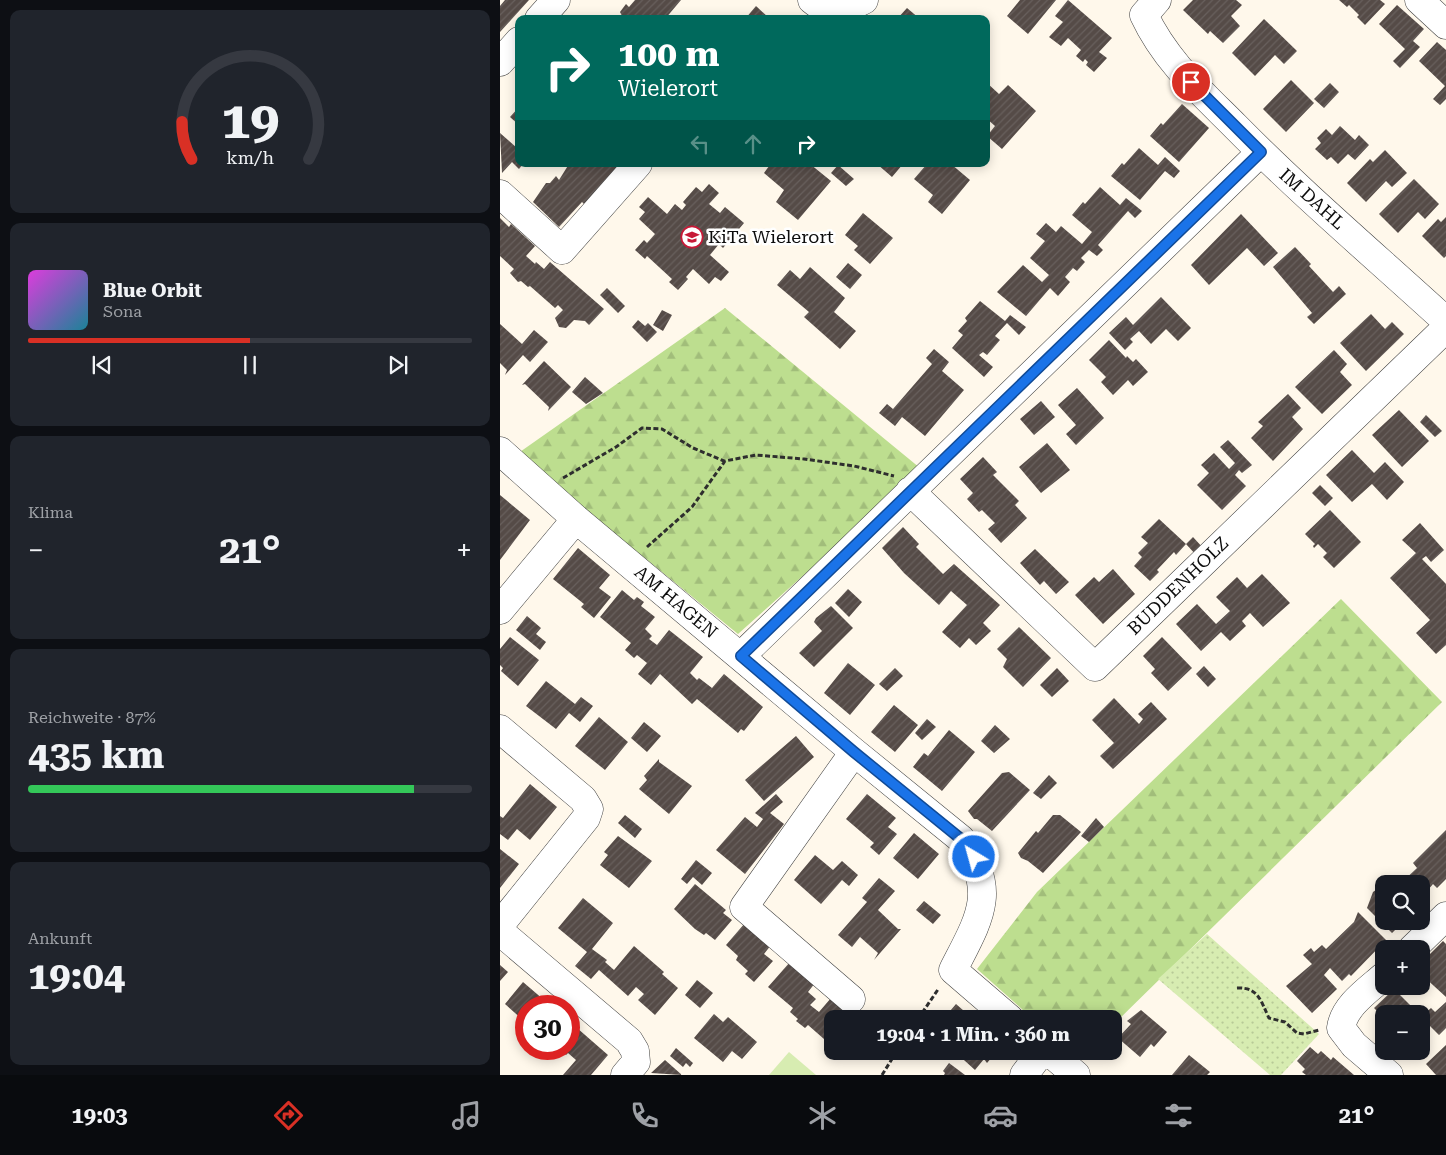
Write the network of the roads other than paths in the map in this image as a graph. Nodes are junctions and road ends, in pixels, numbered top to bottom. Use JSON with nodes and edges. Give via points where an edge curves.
{"nodes":[{"id":1,"x":556,"y":0,"type":"edge"},
{"id":2,"x":812,"y":0,"type":"edge"},
{"id":3,"x":1419,"y":0,"type":"edge"},
{"id":4,"x":1142,"y":5,"type":"edge"},
{"id":5,"x":848,"y":10,"type":"edge"},
{"id":6,"x":543,"y":15,"type":"edge"},
{"id":7,"x":1446,"y":26,"type":"edge"},
{"id":8,"x":515,"y":46,"type":"edge"},
{"id":9,"x":500,"y":62,"type":"edge"},
{"id":10,"x":1261,"y":152,"type":"junction"},
{"id":11,"x":635,"y":167,"type":"edge"},
{"id":12,"x":500,"y":194,"type":"edge"},
{"id":13,"x":1446,"y":321,"type":"edge"},
{"id":14,"x":1446,"y":328,"type":"edge"},
{"id":15,"x":500,"y":451,"type":"edge"},
{"id":16,"x":914,"y":486,"type":"junction"},
{"id":17,"x":576,"y":519,"type":"junction"},
{"id":18,"x":500,"y":610,"type":"edge"},
{"id":19,"x":741,"y":656,"type":"junction"},
{"id":20,"x":500,"y":729,"type":"edge"},
{"id":21,"x":854,"y":752,"type":"junction"},
{"id":22,"x":1446,"y":916,"type":"edge"},
{"id":23,"x":1421,"y":940,"type":"edge"},
{"id":24,"x":1375,"y":984,"type":"edge"},
{"id":25,"x":851,"y":999,"type":"dead end"},
{"id":26,"x":1000,"y":1010,"type":"edge"},
{"id":27,"x":1035,"y":1060,"type":"edge"},
{"id":28,"x":1058,"y":1060,"type":"edge"},
{"id":29,"x":626,"y":1075,"type":"edge"},
{"id":30,"x":1024,"y":1075,"type":"edge"},
{"id":31,"x":1076,"y":1075,"type":"edge"},
{"id":32,"x":1389,"y":1075,"type":"edge"}],
"edges":[{"from":1,"to":6,"type":"street"},
{"from":2,"to":5,"type":"street","via":[[825,10]]},
{"from":3,"to":7,"type":"street"},
{"from":4,"to":10,"type":"street","name":"IM DAHL","via":[[1154,36],[1177,68]]},
{"from":8,"to":9,"type":"street"},
{"from":10,"to":13,"type":"street","name":"IM DAHL"},
{"from":10,"to":16,"type":"street"},
{"from":11,"to":12,"type":"street","via":[[562,250]]},
{"from":14,"to":16,"type":"street","name":"BUDDENHOLZ","via":[[1094,667]]},
{"from":15,"to":17,"type":"street","name":"AM HAGEN"},
{"from":16,"to":19,"type":"street"},
{"from":17,"to":18,"type":"street"},
{"from":17,"to":19,"type":"street","name":"AM HAGEN"},
{"from":19,"to":21,"type":"street","name":"AM HAGEN"},
{"from":20,"to":29,"type":"street","via":[[583,799],[589,809],[586,818],[504,920],[504,935],[629,1041],[635,1051],[636,1062]]},
{"from":21,"to":25,"type":"street","via":[[744,907]]},
{"from":21,"to":26,"type":"street","name":"AM HAGEN","via":[[961,839],[974,857],[982,890],[982,908],[953,970]]},
{"from":22,"to":23,"type":"street"},
{"from":24,"to":32,"type":"street","via":[[1348,1010],[1342,1020],[1342,1028],[1354,1045]]},
{"from":27,"to":30,"type":"street"},
{"from":28,"to":31,"type":"street"}]}
